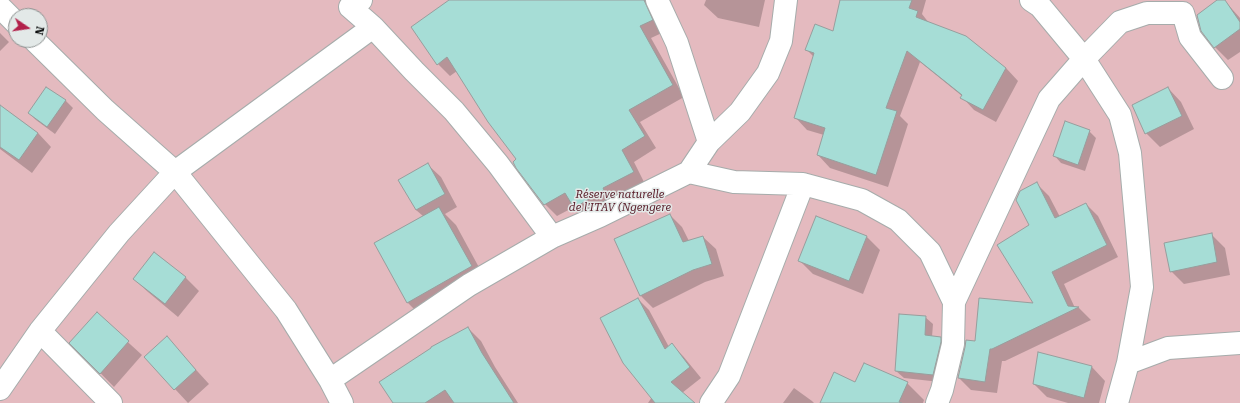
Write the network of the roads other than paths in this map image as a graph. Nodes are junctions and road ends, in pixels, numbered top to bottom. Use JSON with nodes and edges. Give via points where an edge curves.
{"nodes":[{"id":1,"x":657,"y":0,"type":"edge"},
{"id":2,"x":786,"y":0,"type":"edge"},
{"id":3,"x":1031,"y":0,"type":"edge"},
{"id":4,"x":351,"y":2,"type":"edge"},
{"id":5,"x":0,"y":7,"type":"edge"},
{"id":6,"x":8,"y":15,"type":"edge"},
{"id":7,"x":373,"y":27,"type":"junction"},
{"id":8,"x":42,"y":48,"type":"edge"},
{"id":9,"x":1084,"y":59,"type":"junction"},
{"id":10,"x":1222,"y":78,"type":"dead end"},
{"id":11,"x":709,"y":142,"type":"junction"},
{"id":12,"x":175,"y":172,"type":"junction"},
{"id":13,"x":689,"y":172,"type":"junction"},
{"id":14,"x":803,"y":184,"type":"junction"},
{"id":15,"x":552,"y":237,"type":"junction"},
{"id":16,"x":954,"y":302,"type":"junction"},
{"id":17,"x":40,"y":331,"type":"junction"},
{"id":18,"x":1240,"y":343,"type":"edge"},
{"id":19,"x":1128,"y":363,"type":"junction"},
{"id":20,"x":330,"y":380,"type":"junction"},
{"id":21,"x":0,"y":389,"type":"edge"},
{"id":22,"x":340,"y":402,"type":"edge"},
{"id":23,"x":111,"y":403,"type":"edge"},
{"id":24,"x":711,"y":403,"type":"edge"},
{"id":25,"x":937,"y":403,"type":"edge"},
{"id":26,"x":1117,"y":403,"type":"edge"}],
"edges":[{"from":1,"to":11,"type":"street","via":[[677,43]]},
{"from":2,"to":11,"type":"street","via":[[781,41],[768,73],[740,112]]},
{"from":3,"to":9,"type":"street","via":[[1040,6]]},
{"from":4,"to":7,"type":"street"},
{"from":5,"to":6,"type":"street"},
{"from":7,"to":12,"type":"street"},
{"from":7,"to":15,"type":"street","via":[[454,111],[498,164]]},
{"from":8,"to":12,"type":"street","via":[[105,110]]},
{"from":9,"to":10,"type":"street","via":[[1120,22],[1147,13],[1183,13],[1190,37]]},
{"from":9,"to":16,"type":"street","via":[[1049,99]]},
{"from":9,"to":19,"type":"street","via":[[1120,115],[1130,153],[1142,287]]},
{"from":11,"to":13,"type":"street"},
{"from":12,"to":17,"type":"street","via":[[119,233]]},
{"from":12,"to":20,"type":"street","via":[[286,310]]},
{"from":13,"to":14,"type":"street","via":[[734,182]]},
{"from":13,"to":15,"type":"street"},
{"from":14,"to":16,"type":"street","via":[[862,200],[898,220],[930,252]]},
{"from":14,"to":24,"type":"street","via":[[729,376]]},
{"from":15,"to":20,"type":"street","via":[[469,285]]},
{"from":16,"to":25,"type":"street","via":[[953,344]]},
{"from":17,"to":21,"type":"street"},
{"from":17,"to":23,"type":"street"},
{"from":18,"to":19,"type":"street","via":[[1168,348]]},
{"from":19,"to":26,"type":"street"},
{"from":20,"to":22,"type":"street"}]}
